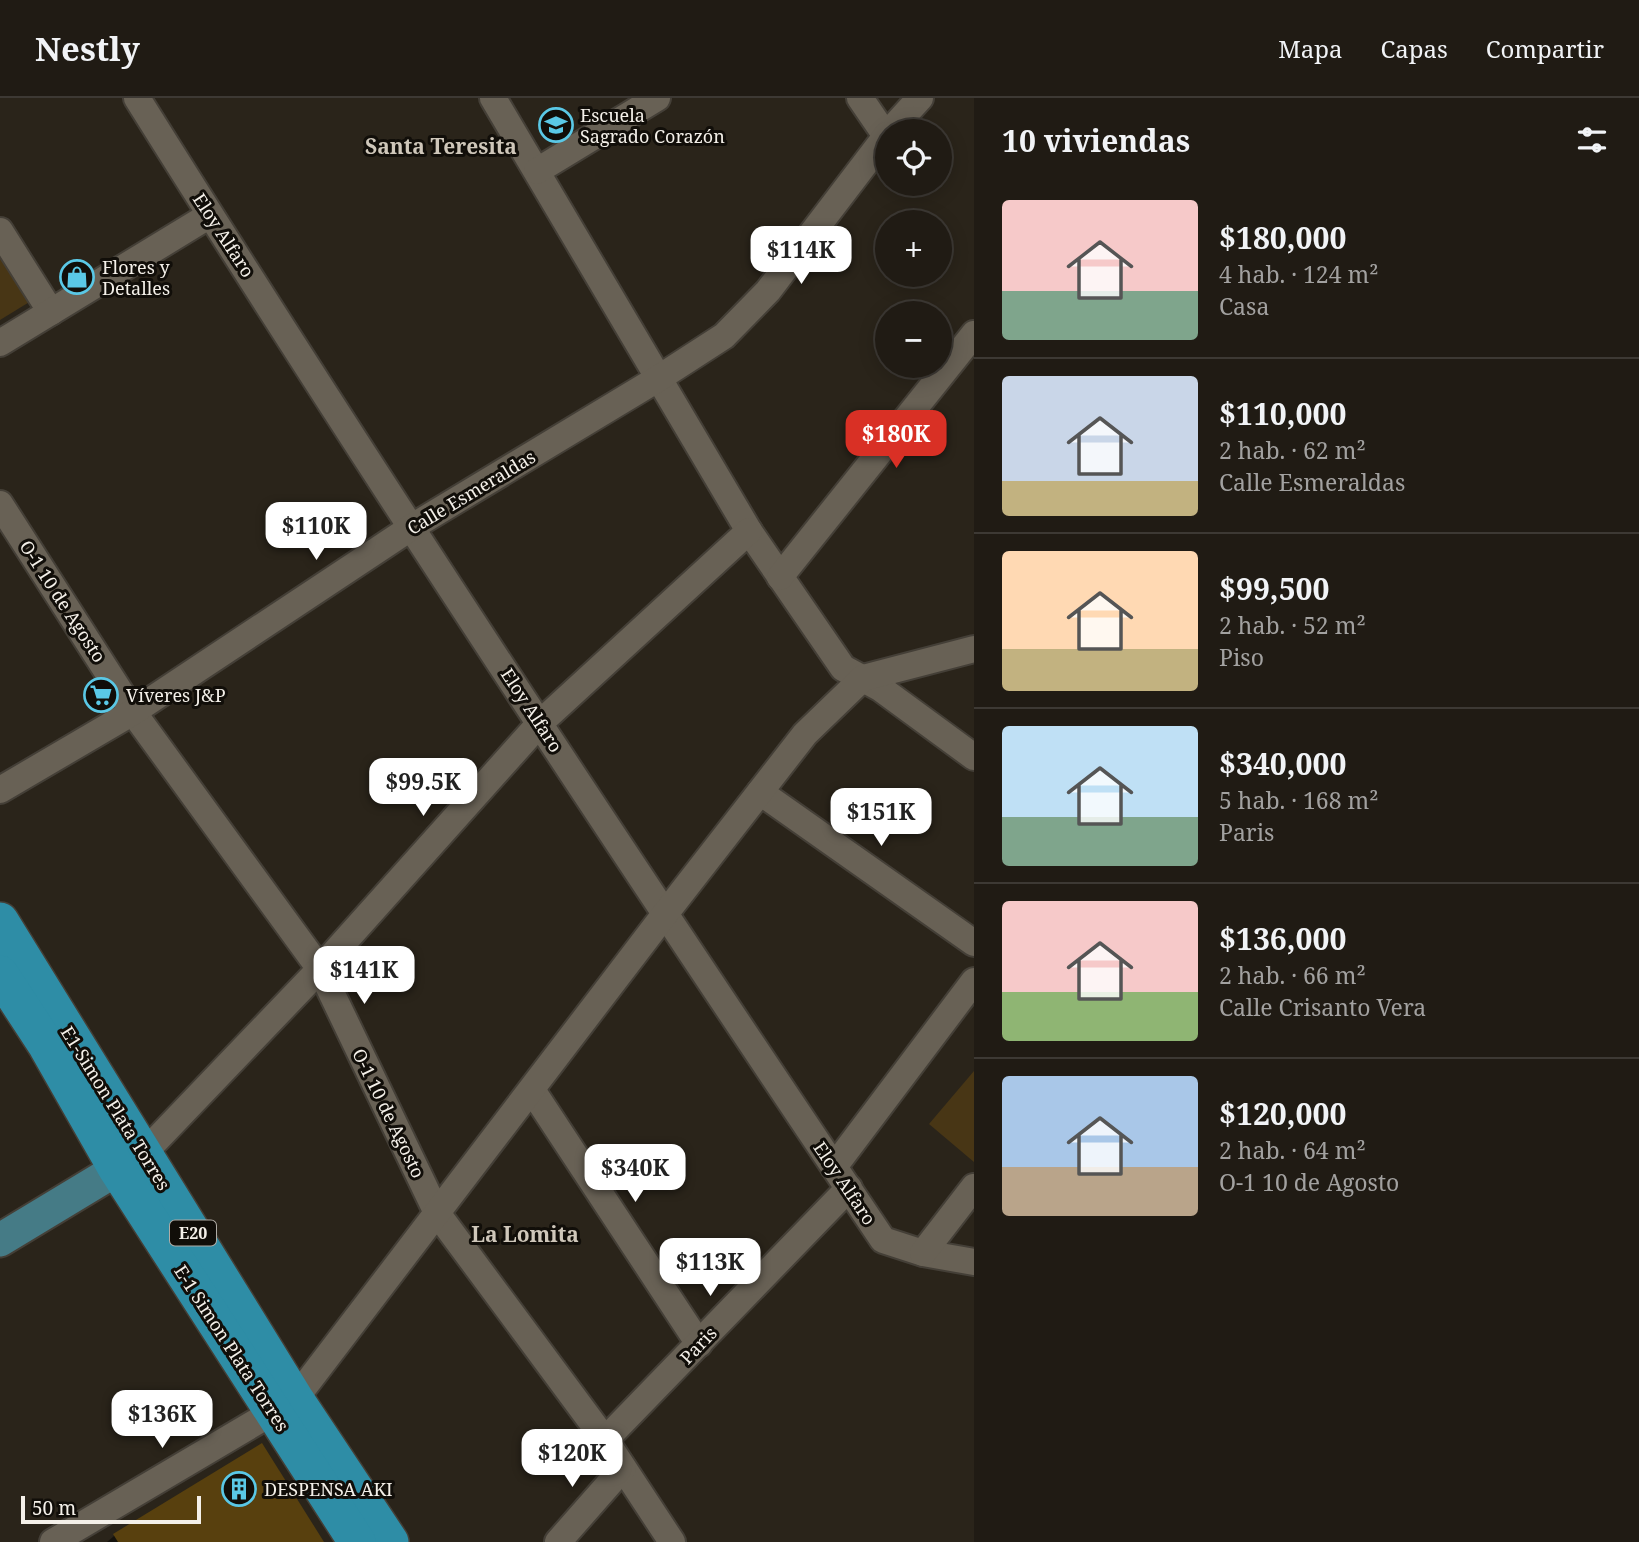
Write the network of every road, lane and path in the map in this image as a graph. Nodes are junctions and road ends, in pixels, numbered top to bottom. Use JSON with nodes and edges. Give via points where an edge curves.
{"nodes":[{"id":1,"x":137,"y":98,"type":"edge"},
{"id":2,"x":494,"y":98,"type":"edge"},
{"id":3,"x":657,"y":98,"type":"edge"},
{"id":4,"x":860,"y":98,"type":"edge"},
{"id":5,"x":920,"y":98,"type":"edge"},
{"id":6,"x":876,"y":119,"type":"edge"},
{"id":7,"x":901,"y":119,"type":"edge"},
{"id":8,"x":875,"y":151,"type":"edge"},
{"id":9,"x":537,"y":171,"type":"junction"},
{"id":10,"x":210,"y":215,"type":"junction"},
{"id":11,"x":0,"y":231,"type":"edge"},
{"id":12,"x":51,"y":312,"type":"junction"},
{"id":13,"x":974,"y":334,"type":"edge"},
{"id":14,"x":0,"y":343,"type":"edge"},
{"id":15,"x":659,"y":378,"type":"junction"},
{"id":16,"x":0,"y":504,"type":"edge"},
{"id":17,"x":412,"y":527,"type":"junction"},
{"id":18,"x":749,"y":531,"type":"junction"},
{"id":19,"x":780,"y":577,"type":"junction"},
{"id":20,"x":974,"y":649,"type":"edge"},
{"id":21,"x":863,"y":678,"type":"junction"},
{"id":22,"x":133,"y":712,"type":"junction"},
{"id":23,"x":540,"y":723,"type":"junction"},
{"id":24,"x":974,"y":757,"type":"edge"},
{"id":25,"x":0,"y":790,"type":"edge"},
{"id":26,"x":760,"y":792,"type":"junction"},
{"id":27,"x":665,"y":914,"type":"junction"},
{"id":28,"x":0,"y":921,"type":"edge"},
{"id":29,"x":974,"y":943,"type":"edge"},
{"id":30,"x":320,"y":969,"type":"junction"},
{"id":31,"x":0,"y":974,"type":"edge"},
{"id":32,"x":974,"y":981,"type":"edge"},
{"id":33,"x":532,"y":1090,"type":"junction"},
{"id":34,"x":130,"y":1161,"type":"junction"},
{"id":35,"x":842,"y":1178,"type":"junction"},
{"id":36,"x":974,"y":1187,"type":"edge"},
{"id":37,"x":437,"y":1213,"type":"junction"},
{"id":38,"x":0,"y":1240,"type":"edge"},
{"id":39,"x":922,"y":1253,"type":"junction"},
{"id":40,"x":974,"y":1262,"type":"edge"},
{"id":41,"x":699,"y":1344,"type":"junction"},
{"id":42,"x":284,"y":1405,"type":"junction"},
{"id":43,"x":605,"y":1440,"type":"junction"},
{"id":44,"x":623,"y":1468,"type":"junction"},
{"id":45,"x":53,"y":1542,"type":"edge"},
{"id":46,"x":357,"y":1542,"type":"edge"},
{"id":47,"x":390,"y":1542,"type":"edge"},
{"id":48,"x":558,"y":1542,"type":"edge"},
{"id":49,"x":672,"y":1542,"type":"edge"}],
"edges":[{"from":1,"to":10,"type":"street","name":"Eloy Alfaro"},
{"from":2,"to":9,"type":"street"},
{"from":3,"to":9,"type":"street"},
{"from":4,"to":6,"type":"street"},
{"from":5,"to":7,"type":"street","name":"Calle Esmeraldas"},
{"from":8,"to":15,"type":"street","name":"Calle Esmeraldas","via":[[768,291],[724,336]]},
{"from":9,"to":15,"type":"street"},
{"from":10,"to":12,"type":"street"},
{"from":10,"to":17,"type":"street","name":"Eloy Alfaro"},
{"from":11,"to":12,"type":"street"},
{"from":12,"to":14,"type":"street"},
{"from":13,"to":19,"type":"street"},
{"from":15,"to":17,"type":"street","name":"Calle Esmeraldas"},
{"from":15,"to":18,"type":"street"},
{"from":16,"to":22,"type":"street","name":"O-1 10 de Agosto"},
{"from":17,"to":22,"type":"street","name":"Calle Esmeraldas"},
{"from":17,"to":23,"type":"street","name":"Eloy Alfaro"},
{"from":18,"to":19,"type":"street"},
{"from":18,"to":23,"type":"street"},
{"from":19,"to":21,"type":"street","via":[[843,668]]},
{"from":20,"to":21,"type":"street"},
{"from":21,"to":24,"type":"street"},
{"from":21,"to":26,"type":"street","via":[[805,734]]},
{"from":22,"to":25,"type":"street","name":"Calle Esmeraldas"},
{"from":22,"to":30,"type":"street","name":"O-1 10 de Agosto"},
{"from":23,"to":27,"type":"street","name":"Eloy Alfaro"},
{"from":23,"to":30,"type":"street"},
{"from":26,"to":27,"type":"street"},
{"from":26,"to":29,"type":"street"},
{"from":27,"to":33,"type":"street"},
{"from":27,"to":35,"type":"street","name":"Eloy Alfaro"},
{"from":28,"to":34,"type":"highway","name":"E1-Simon Plata Torres","number":"E20"},
{"from":30,"to":34,"type":"street"},
{"from":30,"to":37,"type":"street","name":"O-1 10 de Agosto"},
{"from":31,"to":34,"type":"highway","number":"E20"},
{"from":32,"to":35,"type":"street","name":"Paris"},
{"from":33,"to":37,"type":"street"},
{"from":33,"to":41,"type":"street"},
{"from":34,"to":38,"type":"main road"},
{"from":34,"to":42,"type":"highway","name":"E1-Simon Plata Torres","number":"E20"},
{"from":35,"to":39,"type":"street","name":"Eloy Alfaro","via":[[883,1240]]},
{"from":35,"to":41,"type":"street","name":"Paris"},
{"from":36,"to":39,"type":"street"},
{"from":37,"to":42,"type":"street"},
{"from":37,"to":43,"type":"street","name":"O-1 10 de Agosto"},
{"from":39,"to":40,"type":"street","name":"Eloy Alfaro"},
{"from":41,"to":43,"type":"street","name":"Paris"},
{"from":42,"to":45,"type":"street"},
{"from":42,"to":46,"type":"highway","name":"E-1 Simon Plata Torres","number":"E20"},
{"from":42,"to":47,"type":"highway","name":"E1-Simon Plata Torres","number":"E20"},
{"from":43,"to":44,"type":"street","name":"O-1 10 de Agosto"},
{"from":44,"to":48,"type":"street"},
{"from":44,"to":49,"type":"street","name":"O-1 10 de Agosto"}]}
